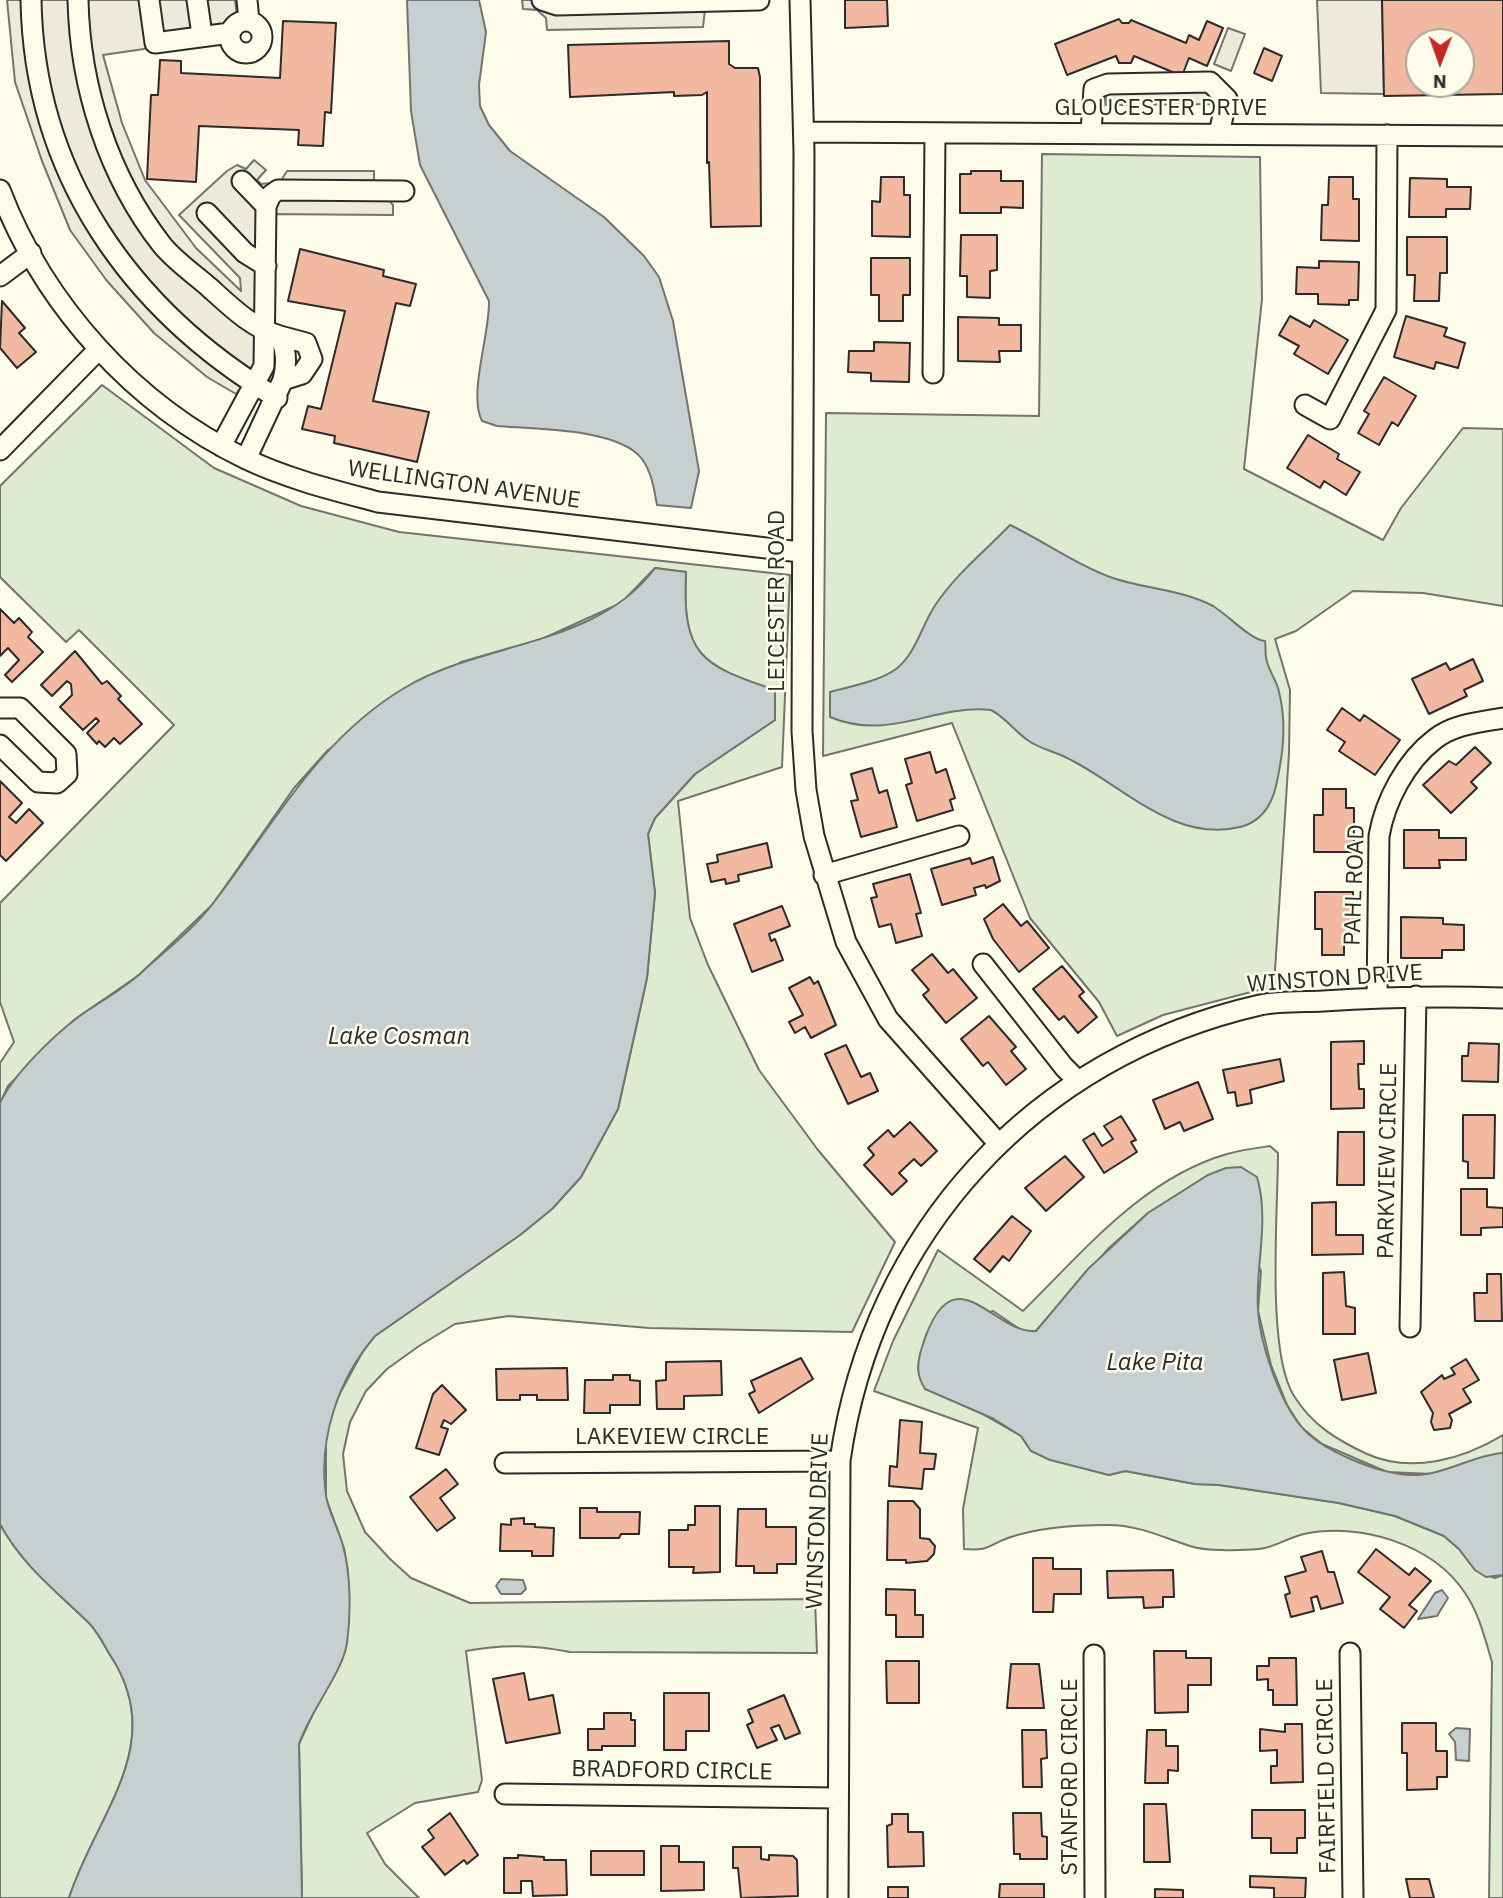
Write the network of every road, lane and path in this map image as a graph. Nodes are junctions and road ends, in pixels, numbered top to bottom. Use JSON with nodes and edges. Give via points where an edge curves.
{"nodes":[{"id":1,"x":31,"y":0,"type":"edge"},
{"id":2,"x":78,"y":0,"type":"edge"},
{"id":3,"x":149,"y":0,"type":"edge"},
{"id":4,"x":197,"y":0,"type":"edge"},
{"id":5,"x":247,"y":0,"type":"edge"},
{"id":6,"x":542,"y":0,"type":"edge"},
{"id":7,"x":735,"y":0,"type":"edge"},
{"id":8,"x":759,"y":0,"type":"edge"},
{"id":9,"x":800,"y":0,"type":"edge"},
{"id":10,"x":249,"y":21,"type":"junction"},
{"id":11,"x":230,"y":33,"type":"junction"},
{"id":12,"x":202,"y":35,"type":"junction"},
{"id":13,"x":1091,"y":131,"type":"junction"},
{"id":14,"x":804,"y":132,"type":"junction"},
{"id":15,"x":935,"y":133,"type":"junction"},
{"id":16,"x":1219,"y":133,"type":"junction"},
{"id":17,"x":1387,"y":135,"type":"junction"},
{"id":18,"x":1503,"y":136,"type":"edge"},
{"id":19,"x":242,"y":181,"type":"dead end"},
{"id":20,"x":0,"y":190,"type":"edge"},
{"id":21,"x":404,"y":191,"type":"dead end"},
{"id":22,"x":266,"y":206,"type":"junction"},
{"id":23,"x":207,"y":213,"type":"dead end"},
{"id":24,"x":31,"y":253,"type":"junction"},
{"id":25,"x":266,"y":266,"type":"junction"},
{"id":26,"x":0,"y":276,"type":"edge"},
{"id":27,"x":273,"y":334,"type":"junction"},
{"id":28,"x":99,"y":349,"type":"junction"},
{"id":29,"x":933,"y":373,"type":"dead end"},
{"id":30,"x":256,"y":386,"type":"junction"},
{"id":31,"x":280,"y":389,"type":"junction"},
{"id":32,"x":1305,"y":405,"type":"dead end"},
{"id":33,"x":221,"y":446,"type":"junction"},
{"id":34,"x":0,"y":450,"type":"edge"},
{"id":35,"x":246,"y":459,"type":"junction"},
{"id":36,"x":800,"y":552,"type":"junction"},
{"id":37,"x":0,"y":708,"type":"edge"},
{"id":38,"x":1503,"y":718,"type":"edge"},
{"id":39,"x":0,"y":745,"type":"edge"},
{"id":40,"x":959,"y":836,"type":"dead end"},
{"id":41,"x":824,"y":875,"type":"junction"},
{"id":42,"x":983,"y":964,"type":"dead end"},
{"id":43,"x":1416,"y":996,"type":"junction"},
{"id":44,"x":1377,"y":997,"type":"junction"},
{"id":45,"x":1503,"y":998,"type":"edge"},
{"id":46,"x":1078,"y":1081,"type":"junction"},
{"id":47,"x":998,"y":1143,"type":"junction"},
{"id":48,"x":1410,"y":1327,"type":"dead end"},
{"id":49,"x":840,"y":1461,"type":"junction"},
{"id":50,"x":505,"y":1463,"type":"dead end"},
{"id":51,"x":1350,"y":1653,"type":"dead end"},
{"id":52,"x":1094,"y":1655,"type":"dead end"},
{"id":53,"x":505,"y":1794,"type":"dead end"},
{"id":54,"x":838,"y":1798,"type":"junction"},
{"id":55,"x":838,"y":1898,"type":"edge"},
{"id":56,"x":1095,"y":1898,"type":"edge"},
{"id":57,"x":1353,"y":1898,"type":"edge"}],
"edges":[{"from":1,"to":30,"type":"street","via":[[41,91],[59,153],[83,206],[131,277],[182,331]]},
{"from":2,"to":27,"type":"street","via":[[87,81],[117,173],[163,246],[229,306]]},
{"from":3,"to":12,"type":"street","via":[[155,43]]},
{"from":4,"to":12,"type":"street"},
{"from":5,"to":10,"type":"street"},
{"from":6,"to":7,"type":"street","via":[[557,5]]},
{"from":7,"to":8,"type":"street"},
{"from":9,"to":14,"type":"street","name":"LEICESTER ROAD"},
{"from":10,"to":11,"type":"street","via":[[239,22]]},
{"from":10,"to":11,"type":"street","via":[[262,31],[262,42],[255,51],[239,52],[231,44]]},
{"from":11,"to":12,"type":"street"},
{"from":13,"to":15,"type":"street","name":"GLOUCESTER DRIVE"},
{"from":13,"to":16,"type":"street","name":"GLOUCESTER DRIVE"},
{"from":13,"to":16,"type":"street","via":[[1094,89],[1108,84],[1210,82],[1227,99]]},
{"from":14,"to":15,"type":"street","name":"GLOUCESTER DRIVE"},
{"from":14,"to":36,"type":"street","name":"LEICESTER ROAD"},
{"from":15,"to":29,"type":"street"},
{"from":16,"to":17,"type":"street","name":"GLOUCESTER DRIVE"},
{"from":17,"to":18,"type":"street","name":"GLOUCESTER DRIVE"},
{"from":17,"to":32,"type":"street","via":[[1386,310],[1330,419]]},
{"from":19,"to":22,"type":"street"},
{"from":20,"to":24,"type":"street","name":"WELLINGTON AVENUE"},
{"from":21,"to":22,"type":"street","via":[[278,190]]},
{"from":22,"to":25,"type":"street"},
{"from":23,"to":25,"type":"street","via":[[245,253]]},
{"from":24,"to":26,"type":"street"},
{"from":24,"to":28,"type":"street","name":"WELLINGTON AVENUE","via":[[61,303]]},
{"from":25,"to":27,"type":"street"},
{"from":27,"to":30,"type":"street"},
{"from":27,"to":31,"type":"street","via":[[286,366]]},
{"from":27,"to":31,"type":"street","via":[[306,343],[312,359],[302,374]]},
{"from":28,"to":33,"type":"street","name":"WELLINGTON AVENUE","via":[[163,408]]},
{"from":28,"to":34,"type":"street"},
{"from":30,"to":31,"type":"street"},
{"from":30,"to":33,"type":"street"},
{"from":31,"to":35,"type":"street"},
{"from":33,"to":35,"type":"street","name":"WELLINGTON AVENUE"},
{"from":35,"to":36,"type":"street","name":"WELLINGTON AVENUE","via":[[313,485],[377,502]]},
{"from":36,"to":41,"type":"street","name":"LEICESTER ROAD","via":[[806,790]]},
{"from":37,"to":39,"type":"street","via":[[20,708],[66,754],[67,774],[51,785],[38,782]]},
{"from":38,"to":44,"type":"street","name":"PAHL ROAD","via":[[1467,724],[1436,737],[1410,764],[1383,814]]},
{"from":40,"to":41,"type":"street"},
{"from":41,"to":47,"type":"street","name":"LEICESTER ROAD","via":[[846,942],[888,1019]]},
{"from":42,"to":46,"type":"street"},
{"from":43,"to":44,"type":"street","name":"WINSTON DRIVE"},
{"from":43,"to":45,"type":"street","name":"WINSTON DRIVE"},
{"from":43,"to":48,"type":"street","name":"PARKVIEW CIRCLE"},
{"from":44,"to":46,"type":"street","name":"WINSTON DRIVE","via":[[1263,1005],[1207,1020],[1140,1046]]},
{"from":46,"to":47,"type":"street","name":"WINSTON DRIVE"},
{"from":47,"to":49,"type":"street","name":"WINSTON DRIVE","via":[[939,1213],[907,1262],[855,1383]]},
{"from":49,"to":50,"type":"street","name":"LAKEVIEW CIRCLE"},
{"from":49,"to":54,"type":"street","name":"WINSTON DRIVE"},
{"from":51,"to":57,"type":"street","name":"FAIRFIELD CIRCLE"},
{"from":52,"to":56,"type":"street","name":"STANFORD CIRCLE"},
{"from":53,"to":54,"type":"street","name":"BRADFORD CIRCLE"},
{"from":54,"to":55,"type":"street","name":"WINSTON DRIVE"}]}
